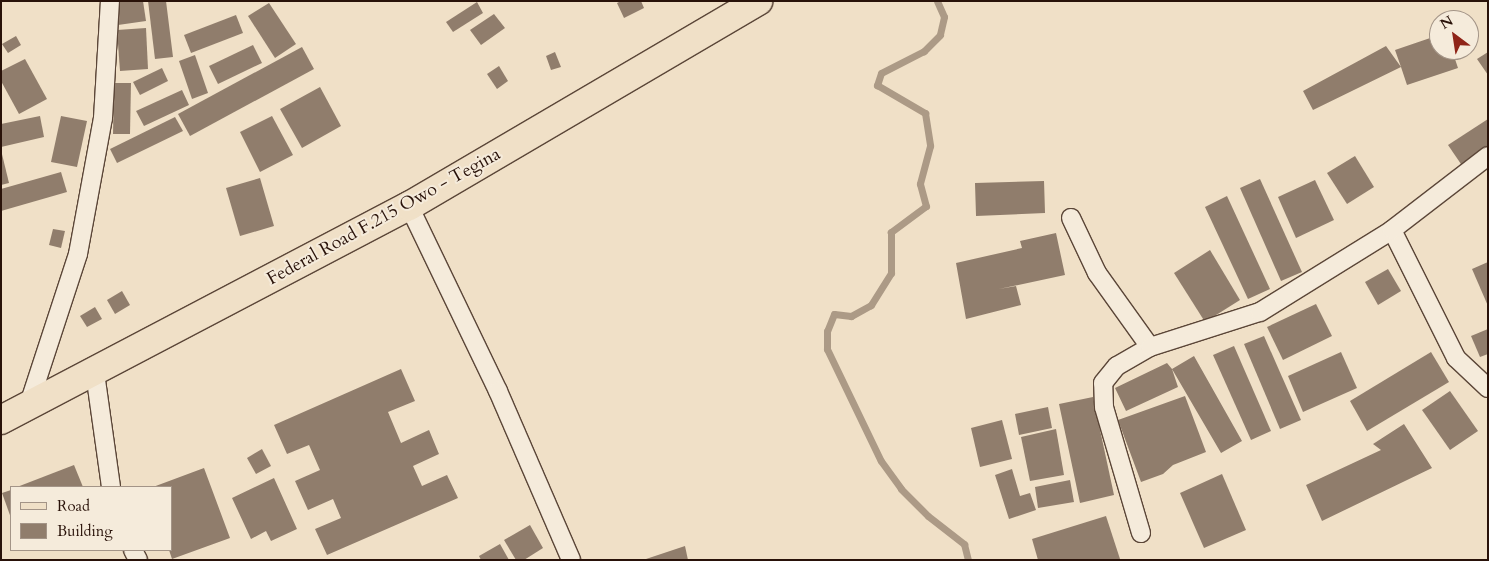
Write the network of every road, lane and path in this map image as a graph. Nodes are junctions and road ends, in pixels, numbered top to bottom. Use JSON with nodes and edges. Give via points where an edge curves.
{"nodes":[{"id":1,"x":110,"y":1,"type":"edge"},
{"id":2,"x":758,"y":1,"type":"edge"},
{"id":3,"x":1488,"y":156,"type":"edge"},
{"id":4,"x":409,"y":206,"type":"junction"},
{"id":5,"x":1070,"y":218,"type":"dead end"},
{"id":6,"x":1392,"y":230,"type":"junction"},
{"id":7,"x":1150,"y":347,"type":"junction"},
{"id":8,"x":95,"y":373,"type":"junction"},
{"id":9,"x":1488,"y":388,"type":"edge"},
{"id":10,"x":28,"y":407,"type":"junction"},
{"id":11,"x":1,"y":420,"type":"edge"},
{"id":12,"x":111,"y":486,"type":"edge"},
{"id":13,"x":1141,"y":532,"type":"dead end"},
{"id":14,"x":571,"y":560,"type":"edge"}],
"edges":[{"from":1,"to":10,"type":"street","via":[[103,118],[78,254]]},
{"from":2,"to":4,"type":"main road","name":"Federal Road F.215 Owo - Tegina"},
{"from":3,"to":6,"type":"street"},
{"from":4,"to":8,"type":"main road","name":"Federal Road F.215 Owo - Tegina"},
{"from":4,"to":14,"type":"street","via":[[498,391]]},
{"from":5,"to":7,"type":"street","via":[[1096,273]]},
{"from":6,"to":7,"type":"street","via":[[1260,312]]},
{"from":6,"to":9,"type":"street","via":[[1456,358]]},
{"from":7,"to":13,"type":"street","via":[[1117,366],[1103,383],[1104,407]]},
{"from":8,"to":10,"type":"main road","name":"Federal Road F.215 Owo - Tegina"},
{"from":8,"to":12,"type":"street"},
{"from":10,"to":11,"type":"main road","name":"Federal Road F.215 Owo - Tegina"}]}
